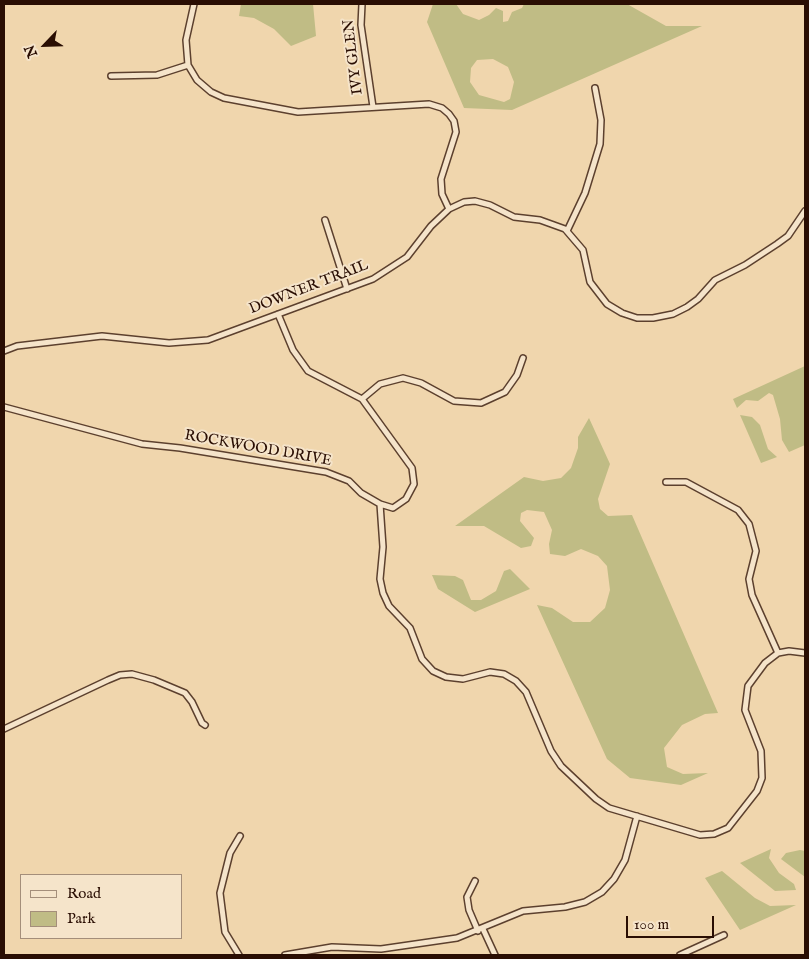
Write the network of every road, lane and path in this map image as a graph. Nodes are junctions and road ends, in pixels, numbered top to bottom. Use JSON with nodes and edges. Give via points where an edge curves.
{"nodes":[{"id":1,"x":194,"y":4,"type":"edge"},
{"id":2,"x":362,"y":4,"type":"edge"},
{"id":3,"x":188,"y":64,"type":"junction"},
{"id":4,"x":111,"y":76,"type":"dead end"},
{"id":5,"x":595,"y":88,"type":"dead end"},
{"id":6,"x":373,"y":107,"type":"junction"},
{"id":7,"x":449,"y":209,"type":"junction"},
{"id":8,"x":805,"y":211,"type":"edge"},
{"id":9,"x":325,"y":220,"type":"dead end"},
{"id":10,"x":567,"y":231,"type":"junction"},
{"id":11,"x":347,"y":289,"type":"junction"},
{"id":12,"x":278,"y":314,"type":"junction"},
{"id":13,"x":4,"y":351,"type":"edge"},
{"id":14,"x":523,"y":358,"type":"dead end"},
{"id":15,"x":362,"y":399,"type":"junction"},
{"id":16,"x":4,"y":407,"type":"edge"},
{"id":17,"x":666,"y":482,"type":"dead end"},
{"id":18,"x":380,"y":504,"type":"junction"},
{"id":19,"x":778,"y":653,"type":"junction"},
{"id":20,"x":805,"y":653,"type":"edge"},
{"id":21,"x":205,"y":725,"type":"dead end"},
{"id":22,"x":4,"y":729,"type":"edge"},
{"id":23,"x":637,"y":816,"type":"junction"},
{"id":24,"x":240,"y":836,"type":"dead end"},
{"id":25,"x":475,"y":881,"type":"dead end"},
{"id":26,"x":481,"y":930,"type":"junction"},
{"id":27,"x":724,"y":935,"type":"dead end"},
{"id":28,"x":239,"y":955,"type":"edge"},
{"id":29,"x":285,"y":955,"type":"edge"},
{"id":30,"x":496,"y":955,"type":"edge"},
{"id":31,"x":680,"y":955,"type":"edge"}],
"edges":[{"from":1,"to":3,"type":"street","via":[[186,40]]},
{"from":2,"to":6,"type":"street","name":"IVY GLEN","via":[[361,25]]},
{"from":3,"to":4,"type":"street","via":[[157,75]]},
{"from":3,"to":6,"type":"street","via":[[197,80],[224,98],[298,112]]},
{"from":5,"to":10,"type":"street","via":[[601,120],[600,144],[585,193]]},
{"from":6,"to":7,"type":"street","via":[[429,104],[449,114],[456,132],[441,179],[442,194]]},
{"from":7,"to":10,"type":"street","name":"DOWNER TRAIL","via":[[475,201],[514,217],[540,220]]},
{"from":7,"to":11,"type":"street","name":"DOWNER TRAIL","via":[[407,257],[373,278]]},
{"from":8,"to":10,"type":"street","name":"DOWNER TRAIL","via":[[791,232],[777,244],[745,266],[715,280],[698,300],[673,314],[653,318],[637,318],[606,304],[590,282],[583,250]]},
{"from":9,"to":11,"type":"street"},
{"from":11,"to":12,"type":"street","name":"DOWNER TRAIL"},
{"from":12,"to":13,"type":"street","name":"DOWNER TRAIL","via":[[208,340],[169,343],[102,336],[17,346]]},
{"from":12,"to":15,"type":"street","via":[[293,350],[308,371]]},
{"from":14,"to":15,"type":"street","via":[[517,375],[505,392],[481,403],[454,401],[421,383],[403,378],[380,384]]},
{"from":15,"to":18,"type":"street","via":[[412,468],[414,484],[406,499],[393,508]]},
{"from":16,"to":18,"type":"street","name":"ROCKWOOD DRIVE","via":[[142,444],[326,472],[349,481]]},
{"from":17,"to":19,"type":"street","via":[[686,482],[738,510],[749,524],[756,551],[750,579],[752,595]]},
{"from":18,"to":23,"type":"street","via":[[383,547],[380,579],[383,593],[389,606],[410,628],[422,659],[433,671],[446,677],[463,679],[490,672],[504,674],[516,681],[526,692],[551,751],[561,766],[609,808]]},
{"from":19,"to":20,"type":"street"},
{"from":19,"to":23,"type":"street","via":[[765,663],[748,686],[745,710],[761,751],[762,778],[757,791],[728,828],[700,835]]},
{"from":21,"to":22,"type":"street","via":[[185,693],[132,674],[108,680]]},
{"from":23,"to":26,"type":"street","via":[[626,860],[602,892],[585,902],[511,914]]},
{"from":24,"to":28,"type":"street","via":[[230,853],[220,894],[225,932]]},
{"from":25,"to":26,"type":"street","via":[[467,897]]},
{"from":26,"to":29,"type":"street","via":[[457,938],[380,949],[332,947]]},
{"from":26,"to":30,"type":"street"},
{"from":27,"to":31,"type":"street"}]}
